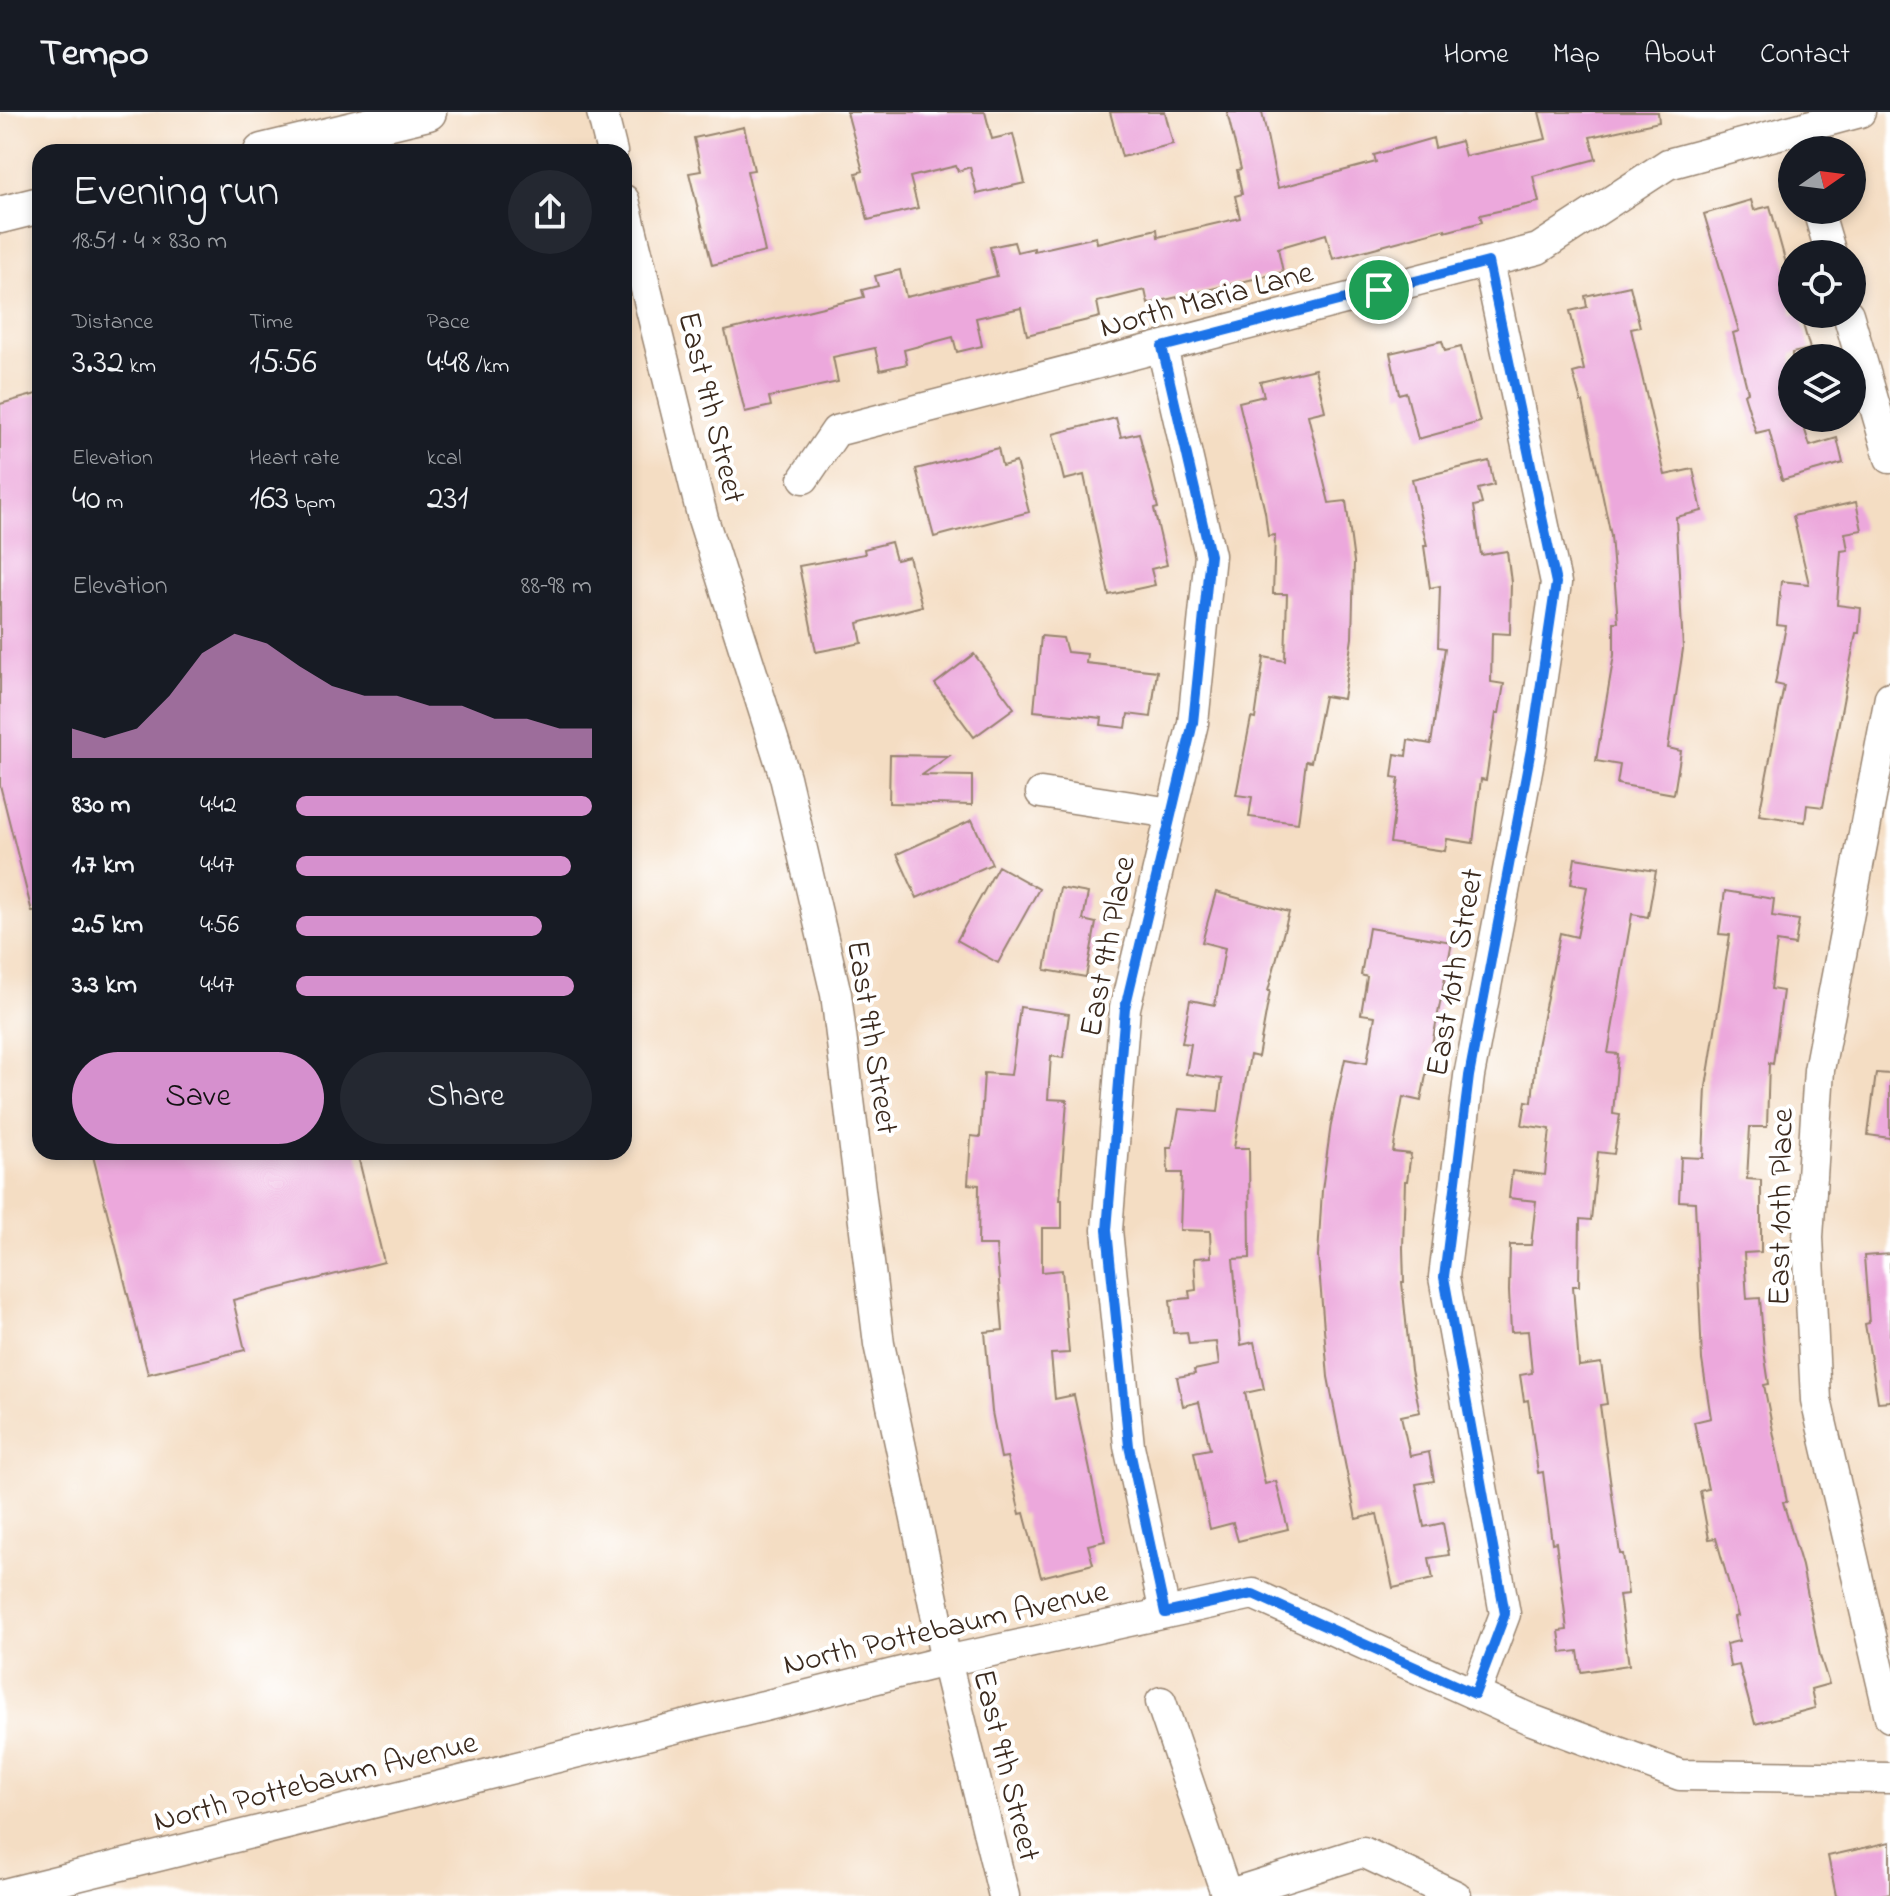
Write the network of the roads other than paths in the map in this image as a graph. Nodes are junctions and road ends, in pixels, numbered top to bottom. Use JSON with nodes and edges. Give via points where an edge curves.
{"nodes":[{"id":1,"x":428,"y":112,"type":"edge"},
{"id":2,"x":602,"y":112,"type":"edge"},
{"id":3,"x":1860,"y":112,"type":"edge"},
{"id":4,"x":1806,"y":136,"type":"edge"},
{"id":5,"x":295,"y":144,"type":"edge"},
{"id":6,"x":610,"y":144,"type":"edge"},
{"id":7,"x":1778,"y":144,"type":"edge"},
{"id":8,"x":32,"y":207,"type":"edge"},
{"id":9,"x":0,"y":215,"type":"edge"},
{"id":10,"x":632,"y":232,"type":"edge"},
{"id":11,"x":1488,"y":262,"type":"junction"},
{"id":12,"x":1852,"y":328,"type":"edge"},
{"id":13,"x":1162,"y":347,"type":"junction"},
{"id":14,"x":1890,"y":458,"type":"edge"},
{"id":15,"x":804,"y":478,"type":"dead end"},
{"id":16,"x":1890,"y":697,"type":"edge"},
{"id":17,"x":1041,"y":793,"type":"dead end"},
{"id":18,"x":1171,"y":813,"type":"junction"},
{"id":19,"x":1165,"y":1613,"type":"junction"},
{"id":20,"x":946,"y":1661,"type":"junction"},
{"id":21,"x":1475,"y":1694,"type":"junction"},
{"id":22,"x":1161,"y":1702,"type":"dead end"},
{"id":23,"x":1890,"y":1717,"type":"edge"},
{"id":24,"x":1890,"y":1778,"type":"edge"},
{"id":25,"x":0,"y":1895,"type":"edge"},
{"id":26,"x":1227,"y":1895,"type":"edge"},
{"id":27,"x":1004,"y":1896,"type":"edge"},
{"id":28,"x":1456,"y":1896,"type":"edge"}],
"edges":[{"from":1,"to":5,"type":"street"},
{"from":2,"to":6,"type":"street"},
{"from":3,"to":4,"type":"street","name":"North Maria Lane"},
{"from":7,"to":11,"type":"street","name":"North Maria Lane","via":[[1668,164],[1538,249]]},
{"from":8,"to":9,"type":"street"},
{"from":10,"to":20,"type":"street","name":"East 9th Street","via":[[703,519],[785,777],[836,994],[879,1344]]},
{"from":11,"to":13,"type":"street","name":"North Maria Lane"},
{"from":11,"to":21,"type":"street","name":"East 10th Street","via":[[1556,583],[1532,744],[1469,1076],[1444,1277],[1505,1614]]},
{"from":12,"to":14,"type":"street"},
{"from":13,"to":15,"type":"street","name":"North Maria Lane","via":[[836,431]]},
{"from":13,"to":18,"type":"street","name":"East 9th Place","via":[[1210,555],[1193,723]]},
{"from":16,"to":23,"type":"street","name":"East 10th Place","via":[[1819,1070],[1808,1237],[1816,1400]]},
{"from":17,"to":18,"type":"street"},
{"from":18,"to":19,"type":"street","name":"East 9th Place","via":[[1125,1008],[1107,1230],[1129,1446]]},
{"from":19,"to":20,"type":"street","name":"North Pottebaum Avenue"},
{"from":19,"to":21,"type":"street","name":"North Pottebaum Avenue","via":[[1253,1594]]},
{"from":20,"to":25,"type":"street","name":"North Pottebaum Avenue"},
{"from":20,"to":27,"type":"street","name":"East 9th Street"},
{"from":21,"to":24,"type":"street","name":"North Pottebaum Avenue","via":[[1680,1775]]},
{"from":22,"to":26,"type":"street"},
{"from":26,"to":28,"type":"street","via":[[1363,1852]]}]}
